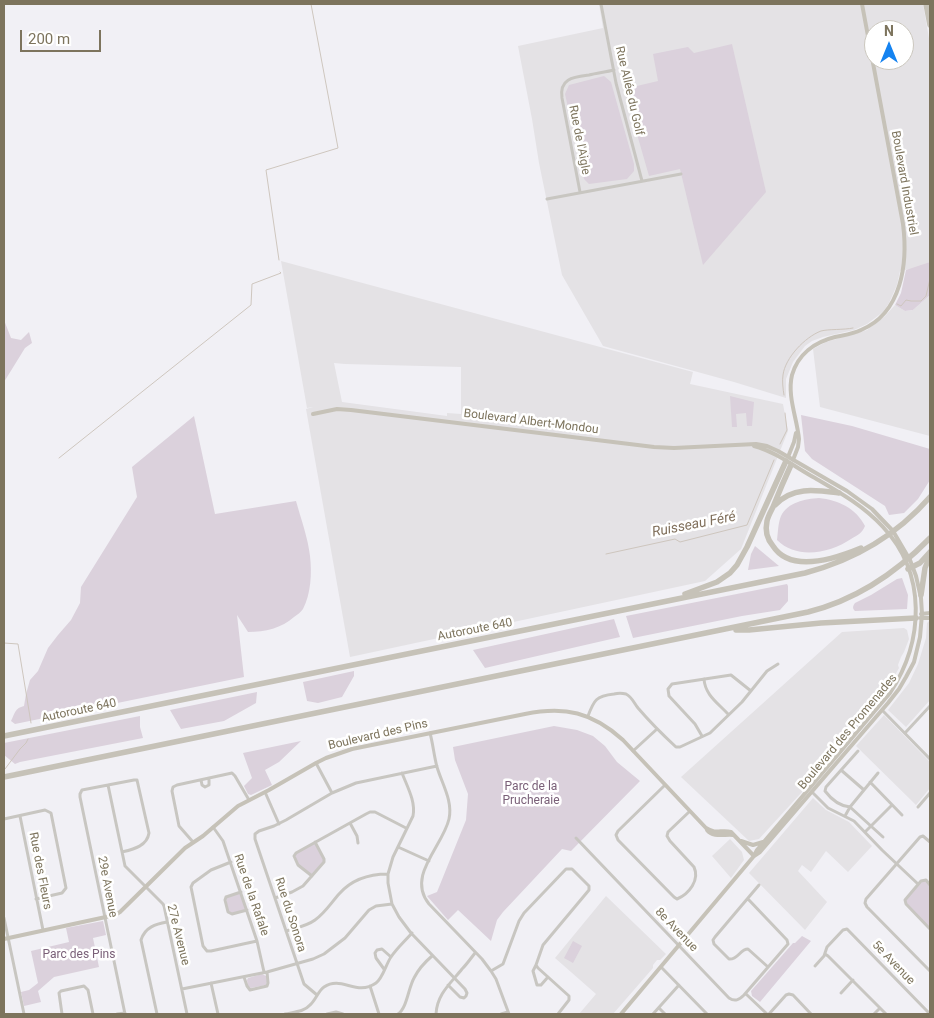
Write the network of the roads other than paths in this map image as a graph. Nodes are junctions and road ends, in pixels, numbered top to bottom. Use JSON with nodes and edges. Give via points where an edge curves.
{"nodes":[{"id":1,"x":601,"y":4,"type":"edge"},
{"id":2,"x":862,"y":4,"type":"edge"},
{"id":3,"x":926,"y":4,"type":"edge"},
{"id":4,"x":930,"y":25,"type":"edge"},
{"id":5,"x":614,"y":70,"type":"junction"},
{"id":6,"x":681,"y":174,"type":"dead end"},
{"id":7,"x":642,"y":181,"type":"junction"},
{"id":8,"x":580,"y":192,"type":"junction"},
{"id":9,"x":547,"y":199,"type":"dead end"},
{"id":10,"x":313,"y":414,"type":"dead end"},
{"id":11,"x":790,"y":460,"type":"junction"},
{"id":12,"x":839,"y":493,"type":"junction"},
{"id":13,"x":930,"y":497,"type":"edge"},
{"id":14,"x":772,"y":508,"type":"junction"},
{"id":15,"x":930,"y":538,"type":"edge"},
{"id":16,"x":882,"y":539,"type":"junction"},
{"id":17,"x":930,"y":552,"type":"edge"},
{"id":18,"x":930,"y":556,"type":"edge"},
{"id":19,"x":911,"y":568,"type":"junction"},
{"id":20,"x":920,"y":595,"type":"junction"},
{"id":21,"x":665,"y":602,"type":"junction"},
{"id":22,"x":930,"y":613,"type":"edge"},
{"id":23,"x":919,"y":616,"type":"junction"},
{"id":24,"x":930,"y":618,"type":"edge"},
{"id":25,"x":722,"y":630,"type":"junction"},
{"id":26,"x":778,"y":664,"type":"dead end"},
{"id":27,"x":704,"y":679,"type":"junction"},
{"id":28,"x":751,"y":691,"type":"junction"},
{"id":29,"x":930,"y":706,"type":"edge"},
{"id":30,"x":881,"y":708,"type":"junction"},
{"id":31,"x":728,"y":714,"type":"junction"},
{"id":32,"x":588,"y":716,"type":"junction"},
{"id":33,"x":657,"y":728,"type":"junction"},
{"id":34,"x":430,"y":733,"type":"junction"},
{"id":35,"x":905,"y":733,"type":"junction"},
{"id":36,"x":4,"y":736,"type":"edge"},
{"id":37,"x":702,"y":736,"type":"junction"},
{"id":38,"x":633,"y":751,"type":"junction"},
{"id":39,"x":858,"y":751,"type":"dead end"},
{"id":40,"x":930,"y":759,"type":"edge"},
{"id":41,"x":316,"y":763,"type":"junction"},
{"id":42,"x":437,"y":766,"type":"junction"},
{"id":43,"x":841,"y":770,"type":"junction"},
{"id":44,"x":402,"y":773,"type":"junction"},
{"id":45,"x":878,"y":773,"type":"dead end"},
{"id":46,"x":4,"y":777,"type":"edge"},
{"id":47,"x":209,"y":778,"type":"junction"},
{"id":48,"x":200,"y":780,"type":"junction"},
{"id":49,"x":870,"y":782,"type":"junction"},
{"id":50,"x":108,"y":785,"type":"junction"},
{"id":51,"x":665,"y":785,"type":"junction"},
{"id":52,"x":810,"y":790,"type":"junction"},
{"id":53,"x":864,"y":790,"type":"junction"},
{"id":54,"x":265,"y":792,"type":"junction"},
{"id":55,"x":332,"y":793,"type":"junction"},
{"id":56,"x":930,"y":793,"type":"edge"},
{"id":57,"x":249,"y":800,"type":"junction"},
{"id":58,"x":892,"y":805,"type":"junction"},
{"id":59,"x":850,"y":807,"type":"junction"},
{"id":60,"x":918,"y":807,"type":"dead end"},
{"id":61,"x":690,"y":811,"type":"junction"},
{"id":62,"x":902,"y":814,"type":"dead end"},
{"id":63,"x":20,"y":816,"type":"junction"},
{"id":64,"x":845,"y":816,"type":"junction"},
{"id":65,"x":4,"y":819,"type":"edge"},
{"id":66,"x":350,"y":823,"type":"junction"},
{"id":67,"x":279,"y":824,"type":"junction"},
{"id":68,"x":871,"y":826,"type":"junction"},
{"id":69,"x":213,"y":827,"type":"junction"},
{"id":70,"x":406,"y":828,"type":"junction"},
{"id":71,"x":865,"y":832,"type":"junction"},
{"id":72,"x":883,"y":837,"type":"dead end"},
{"id":73,"x":576,"y":838,"type":"dead end"},
{"id":74,"x":739,"y":840,"type":"junction"},
{"id":75,"x":765,"y":841,"type":"junction"},
{"id":76,"x":193,"y":842,"type":"junction"},
{"id":77,"x":315,"y":842,"type":"junction"},
{"id":78,"x":358,"y":842,"type":"dead end"},
{"id":79,"x":930,"y":842,"type":"edge"},
{"id":80,"x":398,"y":846,"type":"junction"},
{"id":81,"x":122,"y":852,"type":"junction"},
{"id":82,"x":754,"y":856,"type":"junction"},
{"id":83,"x":429,"y":861,"type":"junction"},
{"id":84,"x":230,"y":862,"type":"junction"},
{"id":85,"x":897,"y":864,"type":"junction"},
{"id":86,"x":388,"y":874,"type":"junction"},
{"id":87,"x":312,"y":876,"type":"junction"},
{"id":88,"x":918,"y":884,"type":"junction"},
{"id":89,"x":930,"y":884,"type":"edge"},
{"id":90,"x":759,"y":885,"type":"dead end"},
{"id":91,"x":146,"y":887,"type":"junction"},
{"id":92,"x":241,"y":892,"type":"junction"},
{"id":93,"x":275,"y":898,"type":"junction"},
{"id":94,"x":36,"y":899,"type":"junction"},
{"id":95,"x":748,"y":899,"type":"junction"},
{"id":96,"x":392,"y":904,"type":"junction"},
{"id":97,"x":247,"y":910,"type":"junction"},
{"id":98,"x":4,"y":918,"type":"edge"},
{"id":99,"x":104,"y":918,"type":"junction"},
{"id":100,"x":167,"y":922,"type":"junction"},
{"id":101,"x":930,"y":929,"type":"edge"},
{"id":102,"x":43,"y":930,"type":"junction"},
{"id":103,"x":286,"y":931,"type":"junction"},
{"id":104,"x":412,"y":933,"type":"junction"},
{"id":105,"x":6,"y":938,"type":"edge"},
{"id":106,"x":257,"y":942,"type":"junction"},
{"id":107,"x":679,"y":946,"type":"junction"},
{"id":108,"x":475,"y":952,"type":"junction"},
{"id":109,"x":825,"y":954,"type":"junction"},
{"id":110,"x":433,"y":956,"type":"junction"},
{"id":111,"x":391,"y":957,"type":"junction"},
{"id":112,"x":297,"y":964,"type":"junction"},
{"id":113,"x":536,"y":965,"type":"junction"},
{"id":114,"x":815,"y":966,"type":"dead end"},
{"id":115,"x":661,"y":967,"type":"junction"},
{"id":116,"x":768,"y":967,"type":"junction"},
{"id":117,"x":384,"y":969,"type":"junction"},
{"id":118,"x":492,"y":971,"type":"junction"},
{"id":119,"x":265,"y":972,"type":"junction"},
{"id":120,"x":930,"y":972,"type":"edge"},
{"id":121,"x":244,"y":976,"type":"junction"},
{"id":122,"x":454,"y":978,"type":"junction"},
{"id":123,"x":548,"y":978,"type":"junction"},
{"id":124,"x":853,"y":980,"type":"junction"},
{"id":125,"x":211,"y":983,"type":"junction"},
{"id":126,"x":448,"y":985,"type":"junction"},
{"id":127,"x":679,"y":985,"type":"junction"},
{"id":128,"x":370,"y":986,"type":"junction"},
{"id":129,"x":182,"y":989,"type":"junction"},
{"id":130,"x":841,"y":993,"type":"dead end"},
{"id":131,"x":746,"y":994,"type":"junction"},
{"id":132,"x":317,"y":995,"type":"junction"},
{"id":133,"x":659,"y":1008,"type":"junction"},
{"id":134,"x":880,"y":1008,"type":"junction"},
{"id":135,"x":125,"y":1013,"type":"edge"},
{"id":136,"x":509,"y":1013,"type":"edge"},
{"id":137,"x":24,"y":1014,"type":"edge"},
{"id":138,"x":62,"y":1014,"type":"edge"},
{"id":139,"x":93,"y":1014,"type":"edge"},
{"id":140,"x":117,"y":1014,"type":"edge"},
{"id":141,"x":157,"y":1014,"type":"edge"},
{"id":142,"x":187,"y":1014,"type":"edge"},
{"id":143,"x":218,"y":1014,"type":"edge"},
{"id":144,"x":285,"y":1014,"type":"edge"},
{"id":145,"x":327,"y":1014,"type":"edge"},
{"id":146,"x":343,"y":1014,"type":"edge"},
{"id":147,"x":380,"y":1014,"type":"edge"},
{"id":148,"x":398,"y":1014,"type":"edge"},
{"id":149,"x":436,"y":1014,"type":"edge"},
{"id":150,"x":501,"y":1014,"type":"edge"},
{"id":151,"x":558,"y":1014,"type":"edge"},
{"id":152,"x":621,"y":1014,"type":"edge"},
{"id":153,"x":654,"y":1014,"type":"edge"},
{"id":154,"x":665,"y":1014,"type":"edge"},
{"id":155,"x":707,"y":1014,"type":"edge"},
{"id":156,"x":768,"y":1014,"type":"edge"},
{"id":157,"x":811,"y":1014,"type":"edge"},
{"id":158,"x":874,"y":1014,"type":"edge"},
{"id":159,"x":886,"y":1014,"type":"edge"},
{"id":160,"x":928,"y":1014,"type":"edge"}],
"edges":[{"from":1,"to":5,"type":"street","name":"Rue Allée du Golf"},
{"from":2,"to":11,"type":"street","name":"Boulevard Industriel","via":[[902,221],[903,269],[895,298],[876,322],[856,332],[820,342],[800,358],[791,386],[798,443]]},
{"from":3,"to":4,"type":"highway"},
{"from":5,"to":7,"type":"street","name":"Rue Allée du Golf"},
{"from":5,"to":8,"type":"street","name":"Rue de l'Aigle","via":[[570,79],[562,90]]},
{"from":6,"to":7,"type":"street"},
{"from":7,"to":8,"type":"street"},
{"from":8,"to":9,"type":"street"},
{"from":10,"to":11,"type":"street","name":"Boulevard Albert-Mondou","via":[[340,409],[660,448],[748,445]]},
{"from":11,"to":12,"type":"street","name":"Boulevard des Promenades"},
{"from":11,"to":14,"type":"highway"},
{"from":11,"to":19,"type":"street","name":"Boulevard des Promenades","via":[[876,512],[896,535]]},
{"from":11,"to":21,"type":"highway","via":[[735,567],[714,584]]},
{"from":12,"to":14,"type":"highway","via":[[800,491],[783,498]]},
{"from":12,"to":19,"type":"street","name":"Boulevard des Promenades","via":[[884,528]]},
{"from":13,"to":16,"type":"highway","name":"Autoroute 640"},
{"from":14,"to":16,"type":"highway","via":[[767,521],[768,537],[776,551],[790,560],[808,562],[825,559]]},
{"from":15,"to":25,"type":"highway","via":[[898,568],[852,596],[793,616]]},
{"from":16,"to":21,"type":"highway","name":"Autoroute 640","via":[[854,556],[820,569]]},
{"from":17,"to":19,"type":"highway"},
{"from":18,"to":20,"type":"highway"},
{"from":19,"to":20,"type":"street","name":"Boulevard des Promenades"},
{"from":19,"to":23,"type":"street","name":"Boulevard des Promenades"},
{"from":20,"to":23,"type":"street","name":"Boulevard des Promenades"},
{"from":21,"to":36,"type":"highway","name":"Autoroute 640"},
{"from":22,"to":23,"type":"street"},
{"from":23,"to":24,"type":"street"},
{"from":23,"to":25,"type":"highway"},
{"from":23,"to":30,"type":"street","name":"Boulevard des Promenades","via":[[906,663]]},
{"from":25,"to":46,"type":"highway"},
{"from":26,"to":28,"type":"street","via":[[767,671]]},
{"from":27,"to":28,"type":"street","via":[[731,675]]},
{"from":27,"to":31,"type":"street","via":[[707,692]]},
{"from":27,"to":37,"type":"street","via":[[672,684],[668,689],[669,696]]},
{"from":28,"to":31,"type":"street"},
{"from":29,"to":35,"type":"street"},
{"from":30,"to":35,"type":"street"},
{"from":30,"to":52,"type":"street","name":"Boulevard des Promenades"},
{"from":31,"to":37,"type":"street","via":[[710,733]]},
{"from":32,"to":33,"type":"street","via":[[599,697],[624,693]]},
{"from":32,"to":34,"type":"street","name":"Boulevard des Pins","via":[[547,710]]},
{"from":32,"to":38,"type":"street","name":"Boulevard des Pins","via":[[610,729]]},
{"from":33,"to":37,"type":"street","via":[[676,747]]},
{"from":33,"to":38,"type":"street"},
{"from":34,"to":41,"type":"street","name":"Boulevard des Pins","via":[[352,749]]},
{"from":34,"to":42,"type":"street"},
{"from":35,"to":40,"type":"street"},
{"from":38,"to":51,"type":"street","name":"Boulevard des Pins"},
{"from":39,"to":43,"type":"street"},
{"from":41,"to":54,"type":"street","name":"Boulevard des Pins"},
{"from":41,"to":55,"type":"street"},
{"from":42,"to":44,"type":"street"},
{"from":42,"to":83,"type":"street","via":[[450,814]]},
{"from":43,"to":53,"type":"street"},
{"from":43,"to":59,"type":"street","via":[[825,791],[834,800]]},
{"from":44,"to":55,"type":"street","via":[[356,783]]},
{"from":44,"to":70,"type":"street","via":[[414,811]]},
{"from":45,"to":49,"type":"street"},
{"from":47,"to":48,"type":"street"},
{"from":47,"to":48,"type":"street","via":[[209,785],[205,787]]},
{"from":47,"to":57,"type":"street","via":[[236,776]]},
{"from":48,"to":76,"type":"street","via":[[172,788],[179,826]]},
{"from":49,"to":53,"type":"street"},
{"from":49,"to":58,"type":"street"},
{"from":50,"to":81,"type":"street","name":"27e Avenue"},
{"from":50,"to":81,"type":"street","via":[[136,780],[149,833],[141,846]]},
{"from":50,"to":99,"type":"street","name":"29e Avenue","via":[[82,790],[80,794]]},
{"from":51,"to":61,"type":"street","name":"Boulevard des Pins"},
{"from":51,"to":61,"type":"street","via":[[616,835],[677,899],[693,886],[696,870],[666,836]]},
{"from":52,"to":64,"type":"street","via":[[827,807]]},
{"from":52,"to":75,"type":"street","name":"Boulevard des Promenades"},
{"from":52,"to":82,"type":"street","name":"Boulevard des Promenades"},
{"from":53,"to":59,"type":"street"},
{"from":54,"to":57,"type":"street","name":"Boulevard des Pins"},
{"from":54,"to":67,"type":"street"},
{"from":55,"to":67,"type":"street"},
{"from":56,"to":60,"type":"street"},
{"from":57,"to":69,"type":"street","name":"Boulevard des Pins"},
{"from":58,"to":62,"type":"street"},
{"from":58,"to":68,"type":"street"},
{"from":59,"to":64,"type":"street"},
{"from":59,"to":68,"type":"street"},
{"from":61,"to":74,"type":"street","name":"Boulevard des Pins","via":[[709,833],[734,835]]},
{"from":63,"to":65,"type":"street"},
{"from":63,"to":94,"type":"street","name":"Rue des Fleurs"},
{"from":63,"to":94,"type":"street","via":[[45,810],[51,813],[66,888],[62,893]]},
{"from":64,"to":71,"type":"street"},
{"from":66,"to":70,"type":"street","via":[[372,812]]},
{"from":66,"to":77,"type":"street"},
{"from":66,"to":78,"type":"street"},
{"from":67,"to":93,"type":"street","name":"Rue du Sonora","via":[[255,834]]},
{"from":68,"to":71,"type":"street"},
{"from":68,"to":72,"type":"street"},
{"from":69,"to":76,"type":"street","name":"Boulevard des Pins"},
{"from":69,"to":84,"type":"street","name":"Rue de la Rafale","via":[[223,841]]},
{"from":70,"to":80,"type":"street"},
{"from":71,"to":85,"type":"street"},
{"from":73,"to":107,"type":"street","name":"8e Avenue"},
{"from":74,"to":75,"type":"street","via":[[752,845]]},
{"from":74,"to":82,"type":"street"},
{"from":75,"to":82,"type":"street","name":"Boulevard des Promenades"},
{"from":76,"to":91,"type":"street","name":"Boulevard des Pins"},
{"from":77,"to":87,"type":"street","via":[[324,861]]},
{"from":77,"to":87,"type":"street","via":[[294,856],[298,865]]},
{"from":79,"to":85,"type":"street","via":[[920,837]]},
{"from":80,"to":83,"type":"street"},
{"from":80,"to":86,"type":"street"},
{"from":81,"to":91,"type":"street","name":"27e Avenue","via":[[126,868]]},
{"from":82,"to":107,"type":"street","name":"Boulevard des Promenades"},
{"from":83,"to":108,"type":"street","via":[[421,880],[423,895]]},
{"from":84,"to":92,"type":"street","name":"Rue de la Rafale"},
{"from":84,"to":106,"type":"street","via":[[205,873],[191,887],[204,949],[210,951]]},
{"from":85,"to":88,"type":"street"},
{"from":85,"to":120,"type":"street","via":[[865,903]]},
{"from":86,"to":96,"type":"street"},
{"from":86,"to":103,"type":"street","via":[[358,879],[314,921]]},
{"from":87,"to":93,"type":"street","via":[[298,890]]},
{"from":88,"to":89,"type":"street","via":[[926,880]]},
{"from":88,"to":101,"type":"street","via":[[906,904]]},
{"from":90,"to":95,"type":"street"},
{"from":91,"to":99,"type":"street","name":"Boulevard des Pins","via":[[120,912]]},
{"from":91,"to":100,"type":"street","name":"27e Avenue","via":[[163,904]]},
{"from":92,"to":97,"type":"street","name":"Rue de la Rafale"},
{"from":92,"to":97,"type":"street","via":[[226,897],[228,912]]},
{"from":93,"to":103,"type":"street","name":"Rue du Sonora"},
{"from":94,"to":102,"type":"street","name":"Rue des Fleurs"},
{"from":95,"to":116,"type":"street","via":[[787,940],[788,944]]},
{"from":95,"to":116,"type":"street","via":[[714,937],[714,944],[729,959],[748,949]]},
{"from":96,"to":104,"type":"street"},
{"from":96,"to":112,"type":"street","via":[[369,910],[335,947]]},
{"from":97,"to":106,"type":"street","name":"Rue de la Rafale"},
{"from":98,"to":105,"type":"street"},
{"from":99,"to":102,"type":"street","name":"Boulevard des Pins"},
{"from":99,"to":135,"type":"street","name":"29e Avenue"},
{"from":100,"to":129,"type":"street","name":"27e Avenue"},
{"from":100,"to":141,"type":"street","via":[[151,927],[141,940]]},
{"from":102,"to":105,"type":"street","name":"Boulevard des Pins"},
{"from":103,"to":112,"type":"street","name":"Rue du Sonora"},
{"from":104,"to":110,"type":"street"},
{"from":104,"to":111,"type":"street"},
{"from":105,"to":137,"type":"street"},
{"from":106,"to":119,"type":"street","name":"Rue de la Rafale"},
{"from":107,"to":115,"type":"street","name":"Boulevard des Promenades"},
{"from":107,"to":131,"type":"street","name":"8e Avenue","via":[[729,998],[739,1000]]},
{"from":108,"to":118,"type":"street"},
{"from":108,"to":122,"type":"street"},
{"from":109,"to":114,"type":"street"},
{"from":109,"to":124,"type":"street"},
{"from":109,"to":160,"type":"street","name":"5e Avenue","via":[[833,941],[847,929]]},
{"from":110,"to":122,"type":"street"},
{"from":110,"to":148,"type":"street","via":[[414,978],[404,1007]]},
{"from":111,"to":117,"type":"street"},
{"from":111,"to":117,"type":"street","via":[[382,949],[375,953]]},
{"from":112,"to":119,"type":"street"},
{"from":112,"to":132,"type":"street","name":"Rue du Sonora","via":[[304,984]]},
{"from":113,"to":118,"type":"street","via":[[543,945],[589,890],[589,886],[572,870],[566,869],[524,913],[503,964]]},
{"from":113,"to":123,"type":"street"},
{"from":113,"to":123,"type":"street","via":[[533,971],[536,985],[541,985]]},
{"from":115,"to":127,"type":"street"},
{"from":115,"to":152,"type":"street","name":"Boulevard des Promenades"},
{"from":116,"to":131,"type":"street"},
{"from":117,"to":128,"type":"street","via":[[379,980]]},
{"from":118,"to":136,"type":"street"},
{"from":119,"to":121,"type":"street"},
{"from":119,"to":121,"type":"street","via":[[268,983],[262,988],[250,990]]},
{"from":121,"to":125,"type":"street"},
{"from":122,"to":126,"type":"street"},
{"from":122,"to":126,"type":"street","via":[[465,989],[466,996],[460,997]]},
{"from":123,"to":151,"type":"street","via":[[569,996]]},
{"from":124,"to":130,"type":"street"},
{"from":124,"to":134,"type":"street"},
{"from":125,"to":129,"type":"street"},
{"from":125,"to":143,"type":"street"},
{"from":126,"to":149,"type":"street","via":[[440,997]]},
{"from":127,"to":133,"type":"street"},
{"from":127,"to":155,"type":"street"},
{"from":128,"to":132,"type":"street","via":[[354,988],[334,983]]},
{"from":128,"to":147,"type":"street"},
{"from":129,"to":142,"type":"street","name":"27e Avenue"},
{"from":131,"to":156,"type":"street"},
{"from":132,"to":144,"type":"street","via":[[305,1010]]},
{"from":133,"to":153,"type":"street"},
{"from":133,"to":154,"type":"street"},
{"from":134,"to":158,"type":"street"},
{"from":134,"to":159,"type":"street"},
{"from":135,"to":140,"type":"street"},
{"from":136,"to":150,"type":"street"},
{"from":138,"to":139,"type":"street","via":[[60,991],[84,986],[88,990]]},
{"from":145,"to":146,"type":"street"},
{"from":156,"to":157,"type":"street","via":[[789,994]]}]}
